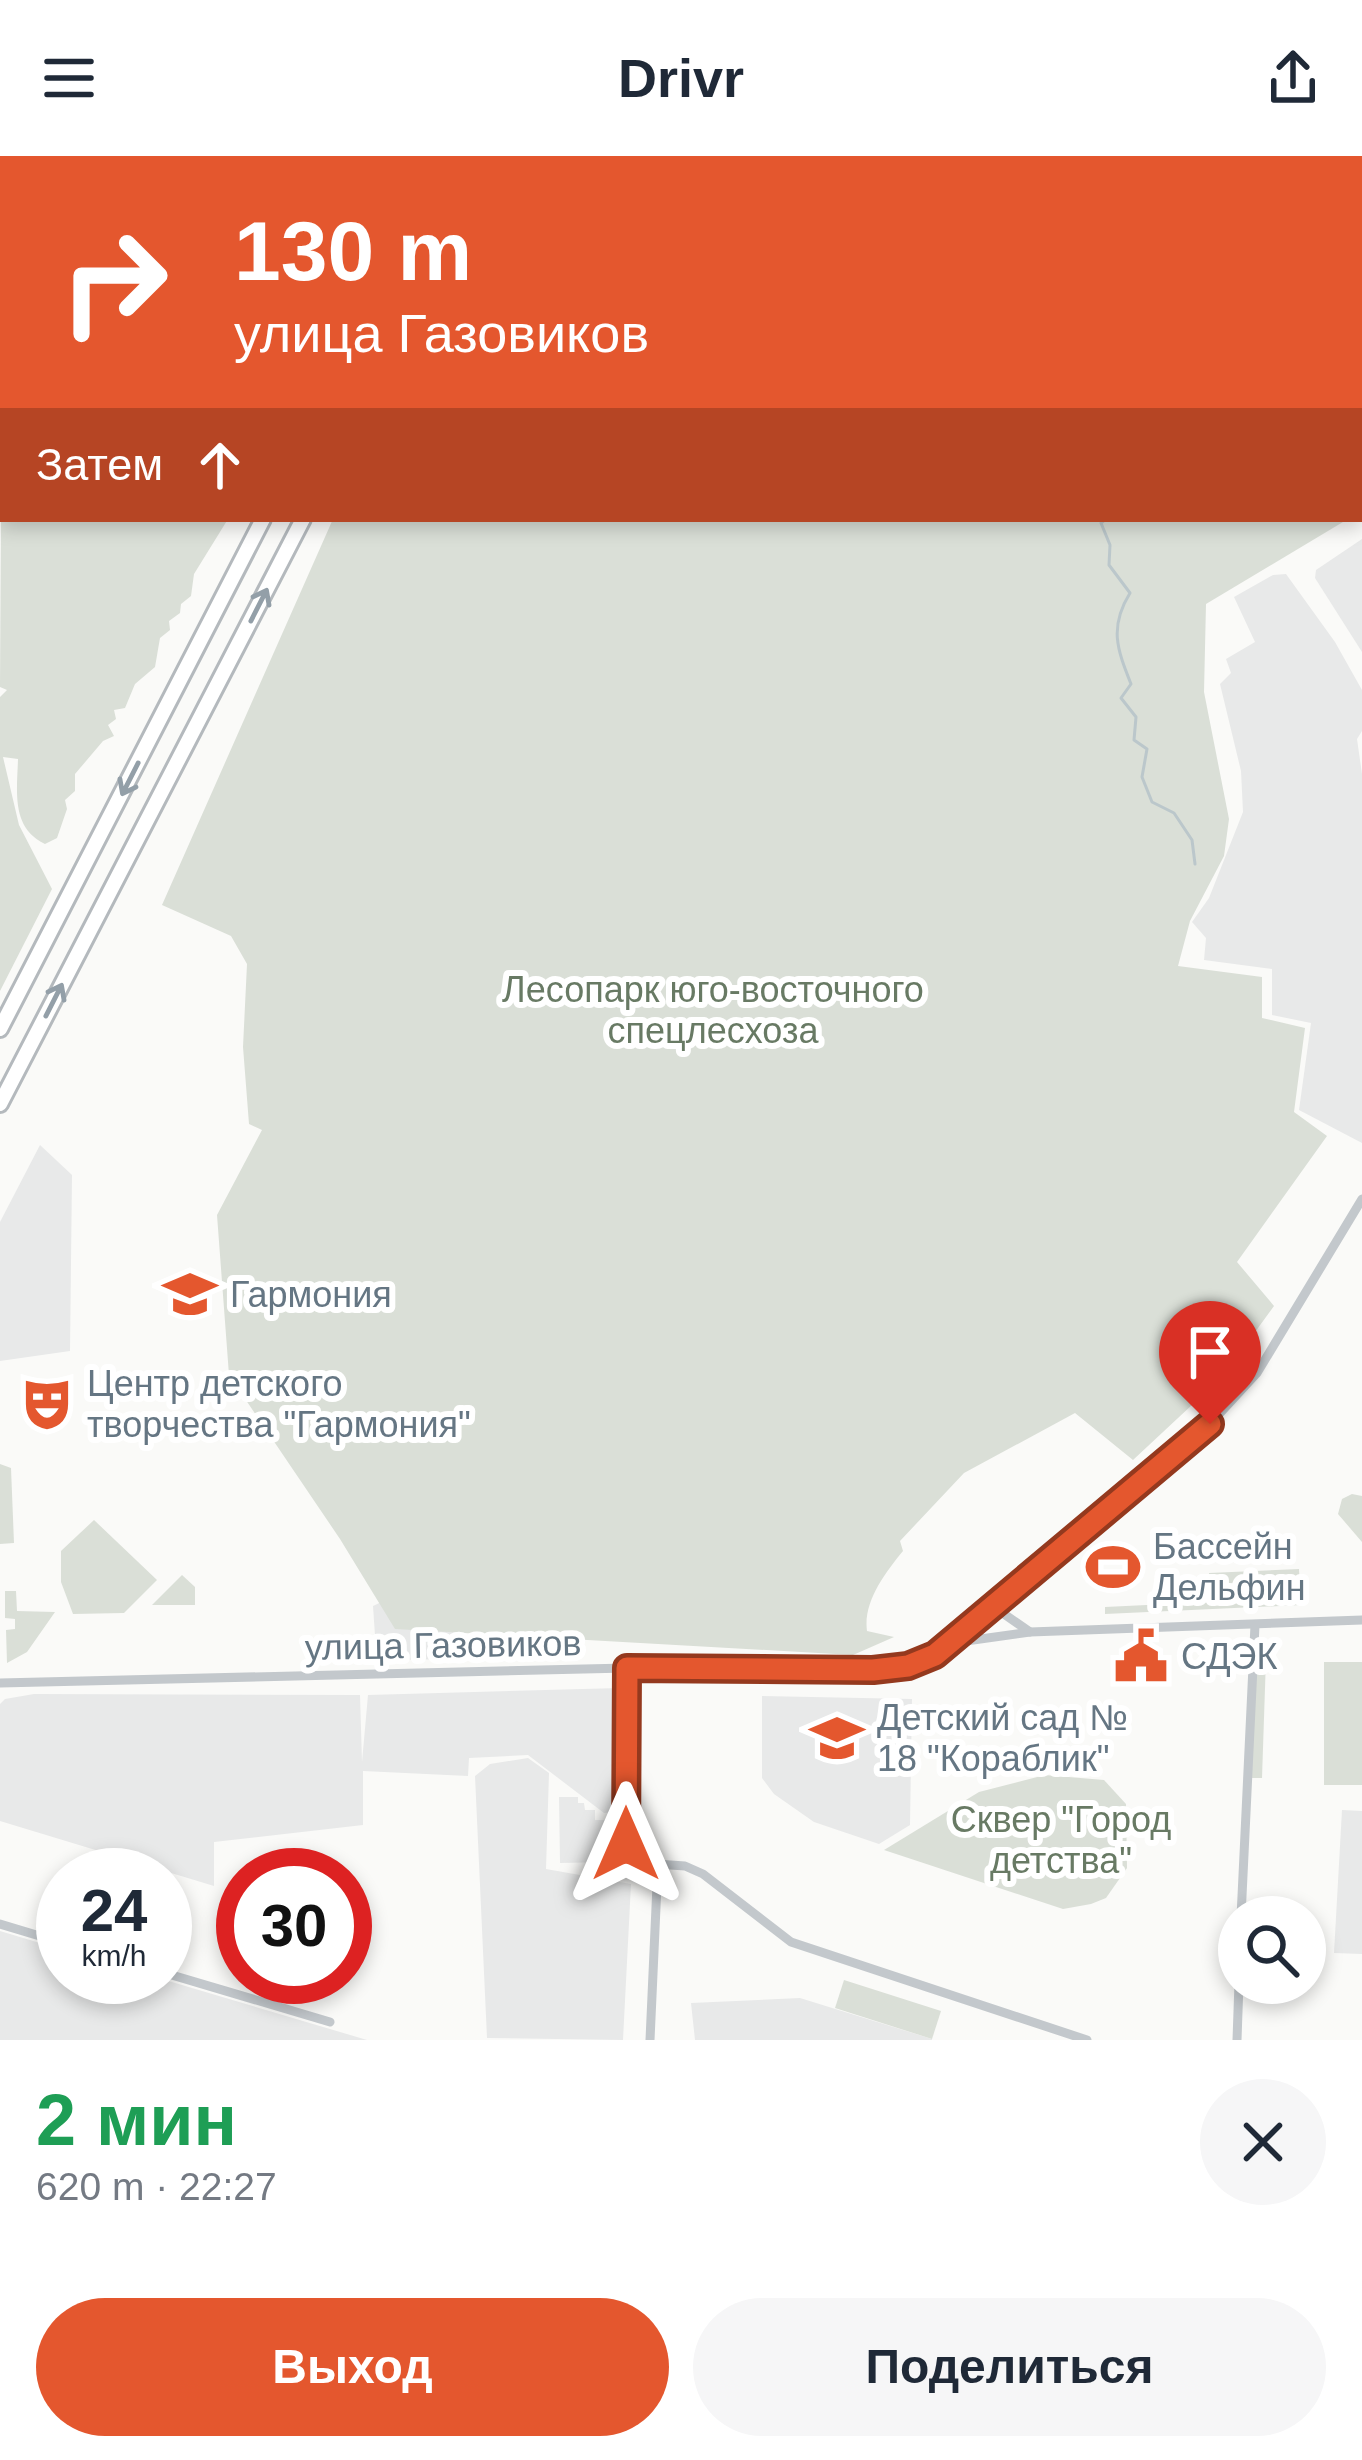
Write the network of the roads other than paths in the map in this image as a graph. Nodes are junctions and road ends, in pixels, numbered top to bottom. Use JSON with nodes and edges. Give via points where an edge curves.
{"nodes":[{"id":1,"x":260,"y":522,"type":"edge"},
{"id":2,"x":301,"y":522,"type":"edge"},
{"id":3,"x":0,"y":1030,"type":"edge"},
{"id":4,"x":0,"y":1104,"type":"edge"},
{"id":5,"x":1362,"y":1199,"type":"edge"},
{"id":6,"x":994,"y":1607,"type":"junction"},
{"id":7,"x":1362,"y":1620,"type":"edge"},
{"id":8,"x":1255,"y":1625,"type":"junction"},
{"id":9,"x":1030,"y":1632,"type":"junction"},
{"id":10,"x":954,"y":1642,"type":"junction"},
{"id":11,"x":627,"y":1668,"type":"junction"},
{"id":12,"x":0,"y":1683,"type":"edge"},
{"id":13,"x":658,"y":1863,"type":"junction"},
{"id":14,"x":1242,"y":1896,"type":"edge"},
{"id":15,"x":0,"y":1924,"type":"edge"},
{"id":16,"x":36,"y":1935,"type":"edge"},
{"id":17,"x":192,"y":1981,"type":"edge"},
{"id":18,"x":1238,"y":2004,"type":"edge"},
{"id":19,"x":330,"y":2022,"type":"dead end"},
{"id":20,"x":650,"y":2040,"type":"edge"},
{"id":21,"x":1087,"y":2040,"type":"edge"},
{"id":22,"x":1237,"y":2040,"type":"edge"}],
"edges":[{"from":1,"to":3,"type":"highway","one_way":true},
{"from":4,"to":2,"type":"highway","one_way":true},
{"from":5,"to":6,"type":"street","via":[[1257,1372],[1210,1424]]},
{"from":6,"to":9,"type":"street"},
{"from":6,"to":10,"type":"street"},
{"from":7,"to":8,"type":"street"},
{"from":8,"to":9,"type":"street"},
{"from":8,"to":14,"type":"street"},
{"from":9,"to":10,"type":"street"},
{"from":10,"to":11,"type":"street","name":"улица Газовиков","via":[[908,1666],[873,1670]]},
{"from":11,"to":12,"type":"street","name":"улица Газовиков"},
{"from":11,"to":13,"type":"street","via":[[626,1844],[642,1863]]},
{"from":13,"to":20,"type":"street"},
{"from":13,"to":21,"type":"street","via":[[704,1874],[791,1942]]},
{"from":15,"to":16,"type":"street"},
{"from":17,"to":19,"type":"street"},
{"from":18,"to":22,"type":"street"}]}
